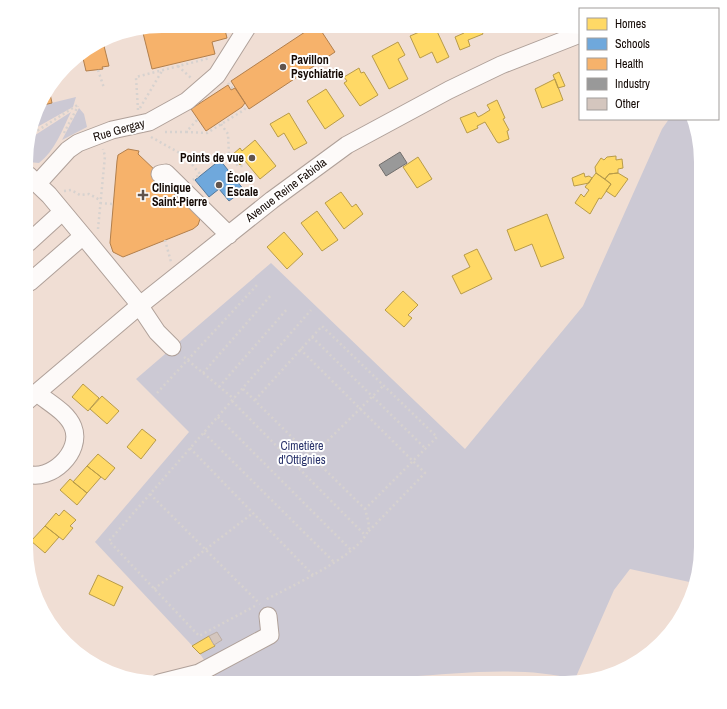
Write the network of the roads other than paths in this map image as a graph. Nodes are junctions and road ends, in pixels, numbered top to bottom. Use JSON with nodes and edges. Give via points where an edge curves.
{"nodes":[{"id":1,"x":244,"y":33,"type":"edge"},
{"id":2,"x":579,"y":34,"type":"edge"},
{"id":3,"x":160,"y":174,"type":"dead end"},
{"id":4,"x":33,"y":179,"type":"edge"},
{"id":5,"x":60,"y":203,"type":"junction"},
{"id":6,"x":33,"y":227,"type":"edge"},
{"id":7,"x":229,"y":235,"type":"junction"},
{"id":8,"x":33,"y":237,"type":"edge"},
{"id":9,"x":90,"y":238,"type":"junction"},
{"id":10,"x":33,"y":286,"type":"dead end"},
{"id":11,"x":139,"y":306,"type":"junction"},
{"id":12,"x":172,"y":347,"type":"road end"},
{"id":13,"x":33,"y":396,"type":"edge"},
{"id":14,"x":33,"y":398,"type":"edge"},
{"id":15,"x":33,"y":475,"type":"edge"},
{"id":16,"x":268,"y":616,"type":"dead end"},
{"id":17,"x":184,"y":676,"type":"edge"}],
"edges":[{"from":1,"to":4,"type":"street","name":"Rue Gergay","via":[[217,75],[187,101],[148,122],[112,130],[78,143]]},
{"from":2,"to":7,"type":"street","name":"Avenue Reine Fabiola","via":[[501,65],[347,145]]},
{"from":3,"to":7,"type":"street","via":[[166,173]]},
{"from":4,"to":5,"type":"street"},
{"from":5,"to":6,"type":"street"},
{"from":5,"to":8,"type":"street"},
{"from":5,"to":9,"type":"street"},
{"from":7,"to":11,"type":"street","name":"Avenue Reine Fabiola"},
{"from":9,"to":10,"type":"street"},
{"from":9,"to":11,"type":"street"},
{"from":11,"to":12,"type":"street","via":[[157,332]]},
{"from":11,"to":13,"type":"street","name":"Avenue Reine Fabiola"},
{"from":14,"to":15,"type":"street","via":[[69,420],[73,429],[70,452],[55,469],[38,476]]},
{"from":16,"to":17,"type":"street","via":[[270,635],[199,672]]}]}
